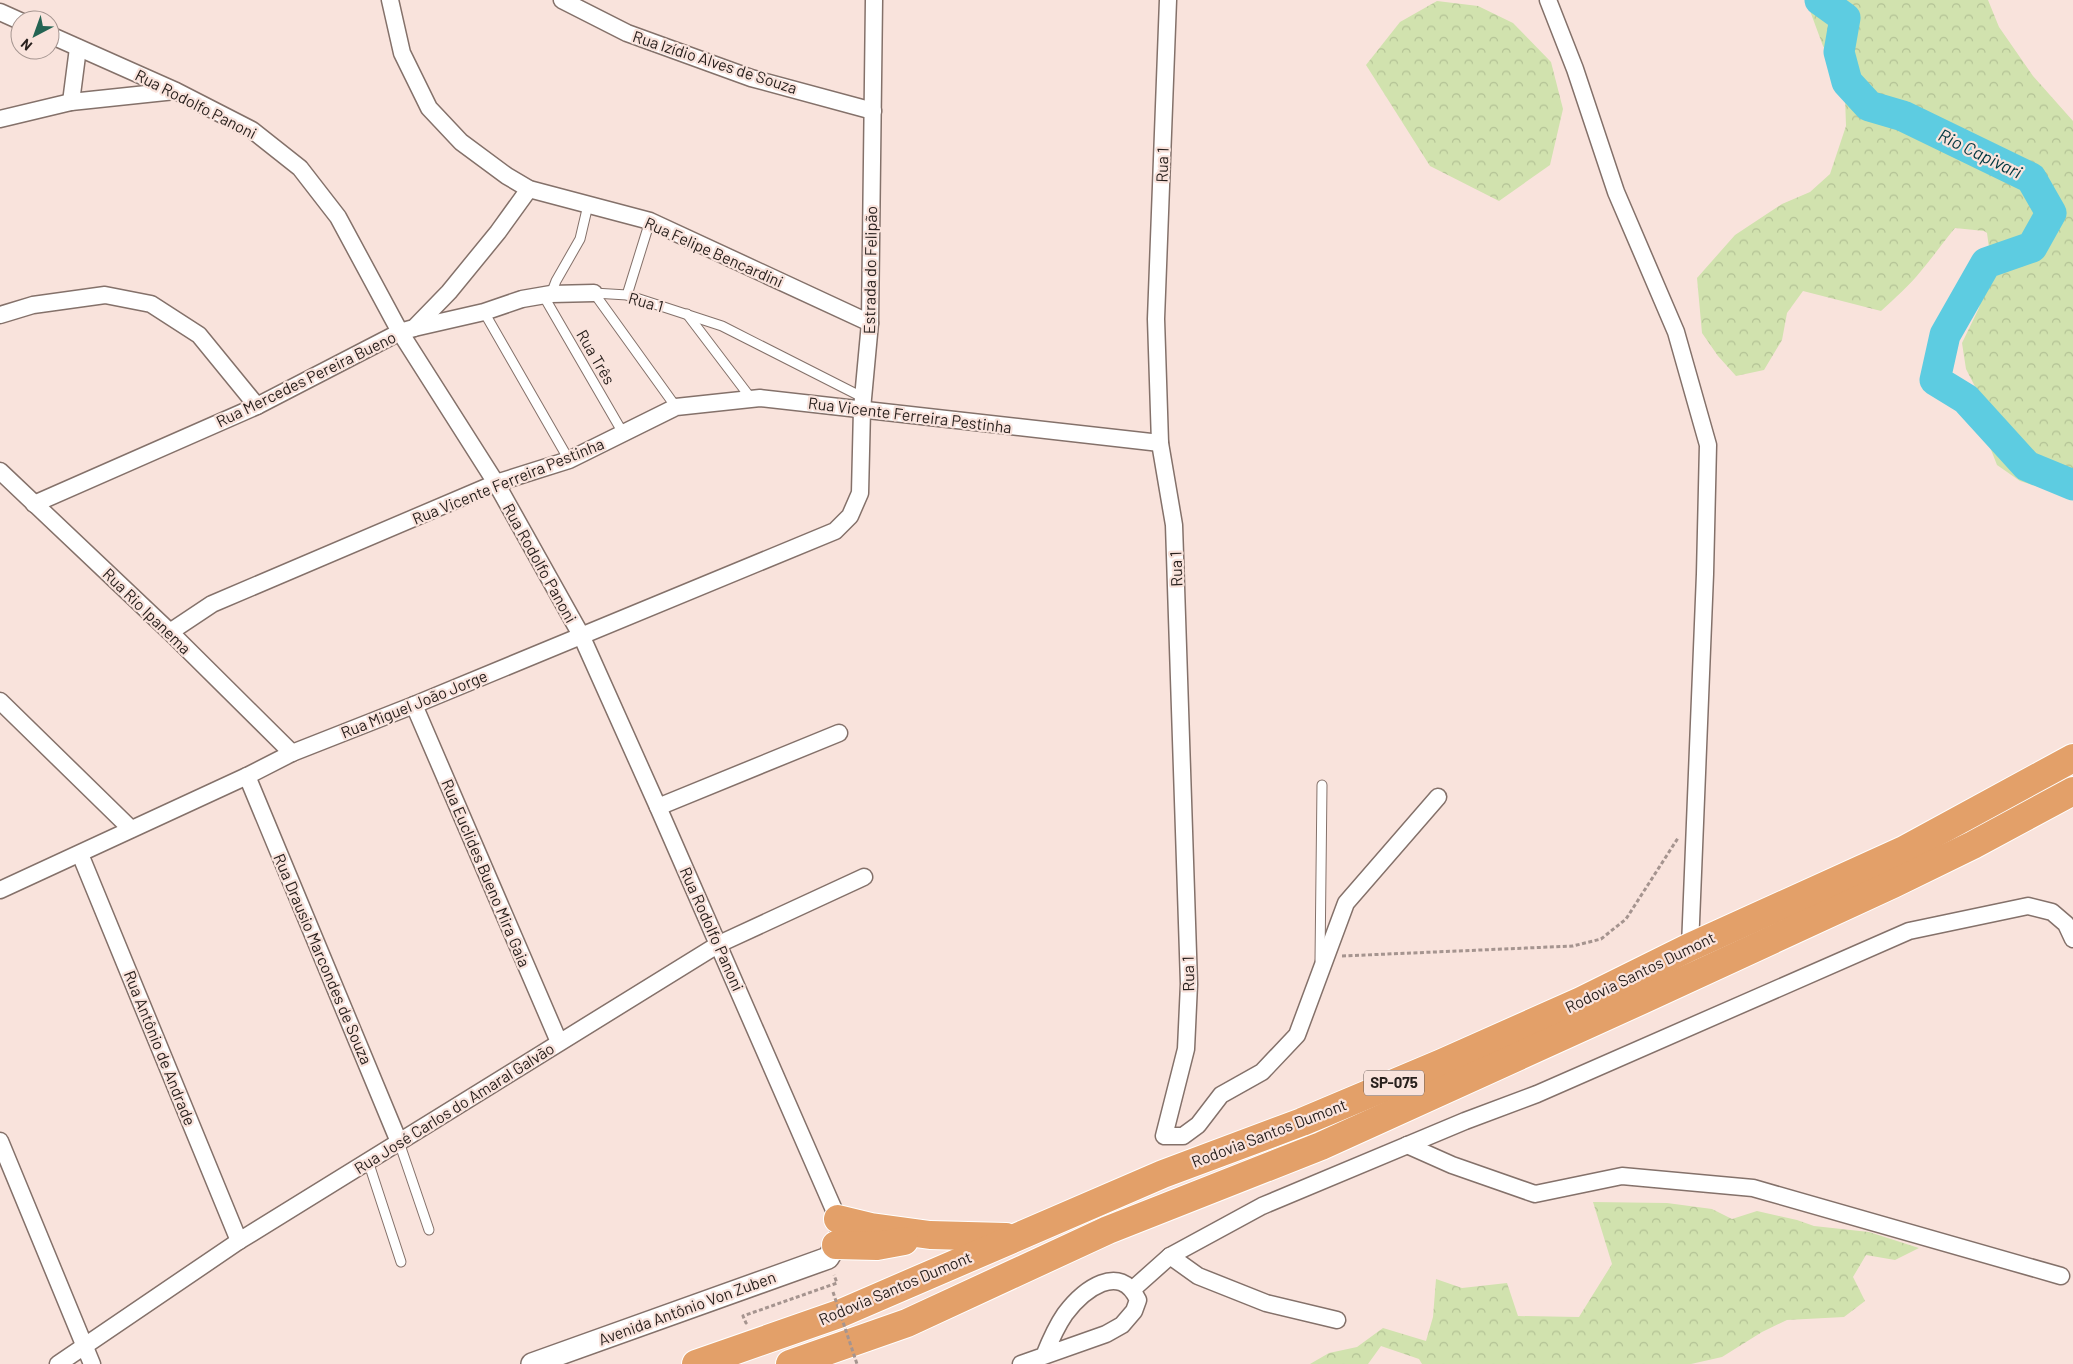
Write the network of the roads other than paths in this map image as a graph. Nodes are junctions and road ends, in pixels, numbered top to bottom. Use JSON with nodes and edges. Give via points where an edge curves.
{"nodes":[{"id":1,"x":390,"y":0,"type":"edge"},
{"id":2,"x":562,"y":0,"type":"edge"},
{"id":3,"x":874,"y":0,"type":"edge"},
{"id":4,"x":1168,"y":0,"type":"edge"},
{"id":5,"x":1548,"y":0,"type":"edge"},
{"id":6,"x":60,"y":40,"type":"edge"},
{"id":7,"x":78,"y":48,"type":"junction"},
{"id":8,"x":176,"y":91,"type":"junction"},
{"id":9,"x":71,"y":102,"type":"junction"},
{"id":10,"x":873,"y":111,"type":"junction"},
{"id":11,"x":0,"y":119,"type":"edge"},
{"id":12,"x":529,"y":189,"type":"junction"},
{"id":13,"x":588,"y":205,"type":"junction"},
{"id":14,"x":650,"y":221,"type":"junction"},
{"id":15,"x":594,"y":293,"type":"junction"},
{"id":16,"x":547,"y":294,"type":"junction"},
{"id":17,"x":627,"y":295,"type":"junction"},
{"id":18,"x":484,"y":312,"type":"junction"},
{"id":19,"x":0,"y":314,"type":"edge"},
{"id":20,"x":687,"y":314,"type":"junction"},
{"id":21,"x":870,"y":324,"type":"junction"},
{"id":22,"x":407,"y":330,"type":"junction"},
{"id":23,"x":750,"y":397,"type":"junction"},
{"id":24,"x":863,"y":403,"type":"junction"},
{"id":25,"x":257,"y":406,"type":"junction"},
{"id":26,"x":676,"y":407,"type":"junction"},
{"id":27,"x":623,"y":433,"type":"junction"},
{"id":28,"x":1160,"y":443,"type":"junction"},
{"id":29,"x":569,"y":460,"type":"junction"},
{"id":30,"x":0,"y":471,"type":"edge"},
{"id":31,"x":496,"y":483,"type":"junction"},
{"id":32,"x":34,"y":504,"type":"junction"},
{"id":33,"x":835,"y":531,"type":"joint"},
{"id":34,"x":170,"y":632,"type":"junction"},
{"id":35,"x":581,"y":635,"type":"junction"},
{"id":36,"x":0,"y":702,"type":"edge"},
{"id":37,"x":414,"y":705,"type":"junction"},
{"id":38,"x":839,"y":733,"type":"dead end"},
{"id":39,"x":292,"y":753,"type":"junction"},
{"id":40,"x":2073,"y":758,"type":"edge"},
{"id":41,"x":247,"y":776,"type":"junction"},
{"id":42,"x":1322,"y":785,"type":"dead end"},
{"id":43,"x":2073,"y":792,"type":"edge"},
{"id":44,"x":1438,"y":797,"type":"dead end"},
{"id":45,"x":658,"y":807,"type":"junction"},
{"id":46,"x":131,"y":829,"type":"junction"},
{"id":47,"x":80,"y":854,"type":"junction"},
{"id":48,"x":864,"y":877,"type":"dead end"},
{"id":49,"x":0,"y":890,"type":"edge"},
{"id":50,"x":2073,"y":938,"type":"edge"},
{"id":51,"x":719,"y":944,"type":"junction"},
{"id":52,"x":1690,"y":947,"type":"junction"},
{"id":53,"x":1320,"y":972,"type":"junction"},
{"id":54,"x":559,"y":1042,"type":"junction"},
{"id":55,"x":0,"y":1141,"type":"edge"},
{"id":56,"x":399,"y":1142,"type":"junction"},
{"id":57,"x":1406,"y":1145,"type":"junction"},
{"id":58,"x":368,"y":1161,"type":"junction"},
{"id":59,"x":429,"y":1230,"type":"dead end"},
{"id":60,"x":1017,"y":1238,"type":"junction"},
{"id":61,"x":239,"y":1241,"type":"junction"},
{"id":62,"x":834,"y":1241,"type":"junction"},
{"id":63,"x":1170,"y":1256,"type":"junction"},
{"id":64,"x":401,"y":1262,"type":"dead end"},
{"id":65,"x":2061,"y":1276,"type":"dead end"},
{"id":66,"x":1133,"y":1289,"type":"junction"},
{"id":67,"x":1337,"y":1320,"type":"dead end"},
{"id":68,"x":84,"y":1348,"type":"junction"},
{"id":69,"x":1044,"y":1356,"type":"junction"},
{"id":70,"x":58,"y":1364,"type":"edge"},
{"id":71,"x":92,"y":1364,"type":"edge"},
{"id":72,"x":532,"y":1364,"type":"edge"},
{"id":73,"x":696,"y":1364,"type":"edge"},
{"id":74,"x":790,"y":1364,"type":"edge"},
{"id":75,"x":1021,"y":1364,"type":"edge"}],
"edges":[{"from":1,"to":12,"type":"street","name":"Rua Felipe Bencardini","via":[[402,53],[429,108],[461,142]]},
{"from":2,"to":10,"type":"street","name":"Rua Izídio Alves de Souza","via":[[627,34],[751,78]]},
{"from":3,"to":10,"type":"street","name":"Estrada do Felipão"},
{"from":4,"to":28,"type":"street","name":"Rua 1","via":[[1156,318]]},
{"from":5,"to":52,"type":"street","via":[[1616,192],[1676,332],[1708,445]]},
{"from":6,"to":7,"type":"street","name":"Rua Rodolfo Panoni"},
{"from":7,"to":8,"type":"street","name":"Rua Rodolfo Panoni"},
{"from":7,"to":9,"type":"street"},
{"from":8,"to":9,"type":"street"},
{"from":8,"to":22,"type":"street","name":"Rua Rodolfo Panoni","via":[[252,130],[300,168],[338,217]]},
{"from":9,"to":11,"type":"street"},
{"from":10,"to":21,"type":"street","name":"Estrada do Felipão"},
{"from":12,"to":13,"type":"street","name":"Rua Felipe Bencardini"},
{"from":12,"to":22,"type":"street","name":"Rua Mercedes Pereira Bueno","via":[[449,292]]},
{"from":13,"to":14,"type":"street","name":"Rua Felipe Bencardini"},
{"from":13,"to":16,"type":"lane","via":[[580,239]]},
{"from":14,"to":17,"type":"lane"},
{"from":14,"to":21,"type":"street","name":"Rua Felipe Bencardini"},
{"from":15,"to":16,"type":"street","name":"Rua 1"},
{"from":15,"to":17,"type":"lane","name":"Rua 1"},
{"from":15,"to":26,"type":"lane"},
{"from":16,"to":18,"type":"street","name":"Rua 1"},
{"from":16,"to":27,"type":"lane","name":"Rua Três"},
{"from":17,"to":20,"type":"lane","name":"Rua 1"},
{"from":18,"to":22,"type":"street","name":"Rua 1"},
{"from":18,"to":29,"type":"lane"},
{"from":19,"to":25,"type":"street","via":[[33,305],[105,295],[151,304],[199,335]]},
{"from":20,"to":23,"type":"lane"},
{"from":20,"to":24,"type":"lane","name":"Rua 1","via":[[722,326]]},
{"from":21,"to":24,"type":"street","name":"Estrada do Felipão"},
{"from":22,"to":25,"type":"street","name":"Rua Mercedes Pereira Bueno"},
{"from":22,"to":31,"type":"street","name":"Rua Rodolfo Panoni"},
{"from":23,"to":24,"type":"street","name":"Rua Vicente Ferreira Pestinha"},
{"from":23,"to":26,"type":"street","name":"Rua Vicente Ferreira Pestinha"},
{"from":24,"to":28,"type":"street","name":"Rua Vicente Ferreira Pestinha"},
{"from":24,"to":33,"type":"street","name":"Estrada do Felipão","via":[[860,493],[850,516]]},
{"from":25,"to":32,"type":"street","name":"Rua Mercedes Pereira Bueno"},
{"from":26,"to":27,"type":"street","name":"Rua Vicente Ferreira Pestinha"},
{"from":27,"to":29,"type":"street","name":"Rua Vicente Ferreira Pestinha"},
{"from":28,"to":53,"type":"street","name":"Rua 1","via":[[1174,525],[1189,984],[1186,1048],[1164,1136],[1183,1136],[1198,1126],[1221,1095],[1268,1066],[1297,1035]]},
{"from":29,"to":31,"type":"street","name":"Rua Vicente Ferreira Pestinha"},
{"from":30,"to":32,"type":"street","name":"Rua Rio Ipanema"},
{"from":31,"to":34,"type":"street","name":"Rua Vicente Ferreira Pestinha","via":[[212,604]]},
{"from":31,"to":35,"type":"street","name":"Rua Rodolfo Panoni"},
{"from":32,"to":34,"type":"street","name":"Rua Rio Ipanema"},
{"from":33,"to":35,"type":"street","name":"Rua Miguel João Jorge"},
{"from":34,"to":39,"type":"street","name":"Rua Rio Ipanema"},
{"from":35,"to":37,"type":"street","name":"Rua Miguel João Jorge"},
{"from":35,"to":45,"type":"street","name":"Rua Rodolfo Panoni"},
{"from":36,"to":46,"type":"street"},
{"from":37,"to":39,"type":"street","name":"Rua Miguel João Jorge"},
{"from":37,"to":54,"type":"street","name":"Rua Euclides Bueno Mira Gaia"},
{"from":38,"to":45,"type":"street"},
{"from":39,"to":41,"type":"street","name":"Rua Miguel João Jorge"},
{"from":40,"to":52,"type":"highway","name":"Rodovia Santos Dumont","number":"SP-075","via":[[1904,850]]},
{"from":41,"to":46,"type":"street","name":"Rua Miguel João Jorge"},
{"from":41,"to":56,"type":"street","name":"Rua Drausio Marcondes de Souza"},
{"from":42,"to":53,"type":"lane"},
{"from":43,"to":74,"type":"highway","name":"Rodovia Santos Dumont","number":"SP-075","via":[[1893,884],[1321,1146],[1108,1230],[907,1323]]},
{"from":44,"to":53,"type":"street","via":[[1346,903]]},
{"from":45,"to":51,"type":"street","name":"Rua Rodolfo Panoni"},
{"from":46,"to":47,"type":"street","name":"Rua Miguel João Jorge"},
{"from":47,"to":49,"type":"street","name":"Rua Miguel João Jorge"},
{"from":47,"to":61,"type":"street","name":"Rua Antônio de Andrade"},
{"from":48,"to":51,"type":"street","name":"Rua José Carlos do Amaral Galvão"},
{"from":50,"to":57,"type":"street","via":[[2066,924],[2052,912],[2028,906],[1909,930],[1537,1094]]},
{"from":51,"to":54,"type":"street","name":"Rua José Carlos do Amaral Galvão"},
{"from":51,"to":62,"type":"street","name":"Rua Rodolfo Panoni"},
{"from":52,"to":60,"type":"highway","name":"Rodovia Santos Dumont","number":"SP-075","via":[[1581,1001],[1442,1063],[1302,1122],[1163,1174]]},
{"from":54,"to":56,"type":"street","name":"Rua José Carlos do Amaral Galvão"},
{"from":55,"to":68,"type":"street"},
{"from":56,"to":58,"type":"street","name":"Rua José Carlos do Amaral Galvão"},
{"from":56,"to":59,"type":"lane"},
{"from":57,"to":63,"type":"street","via":[[1262,1206]]},
{"from":57,"to":65,"type":"street","via":[[1535,1194],[1622,1176],[1753,1188]]},
{"from":58,"to":61,"type":"street","name":"Rua José Carlos do Amaral Galvão"},
{"from":58,"to":64,"type":"lane"},
{"from":60,"to":62,"type":"highway","via":[[930,1235],[877,1246]]},
{"from":60,"to":73,"type":"highway","name":"Rodovia Santos Dumont","number":"SP-075","via":[[839,1314]]},
{"from":61,"to":68,"type":"street","name":"Rua José Carlos do Amaral Galvão"},
{"from":62,"to":72,"type":"street","name":"Avenida Antônio Von Zuben"},
{"from":63,"to":66,"type":"street"},
{"from":63,"to":67,"type":"street","via":[[1198,1276],[1258,1300]]},
{"from":66,"to":69,"type":"street","via":[[1138,1300],[1134,1311],[1122,1325]]},
{"from":66,"to":69,"type":"street","via":[[1125,1282],[1112,1280],[1084,1294],[1052,1334]]},
{"from":68,"to":70,"type":"street","name":"Rua José Carlos do Amaral Galvão"},
{"from":68,"to":71,"type":"street"},
{"from":69,"to":75,"type":"street"}]}
